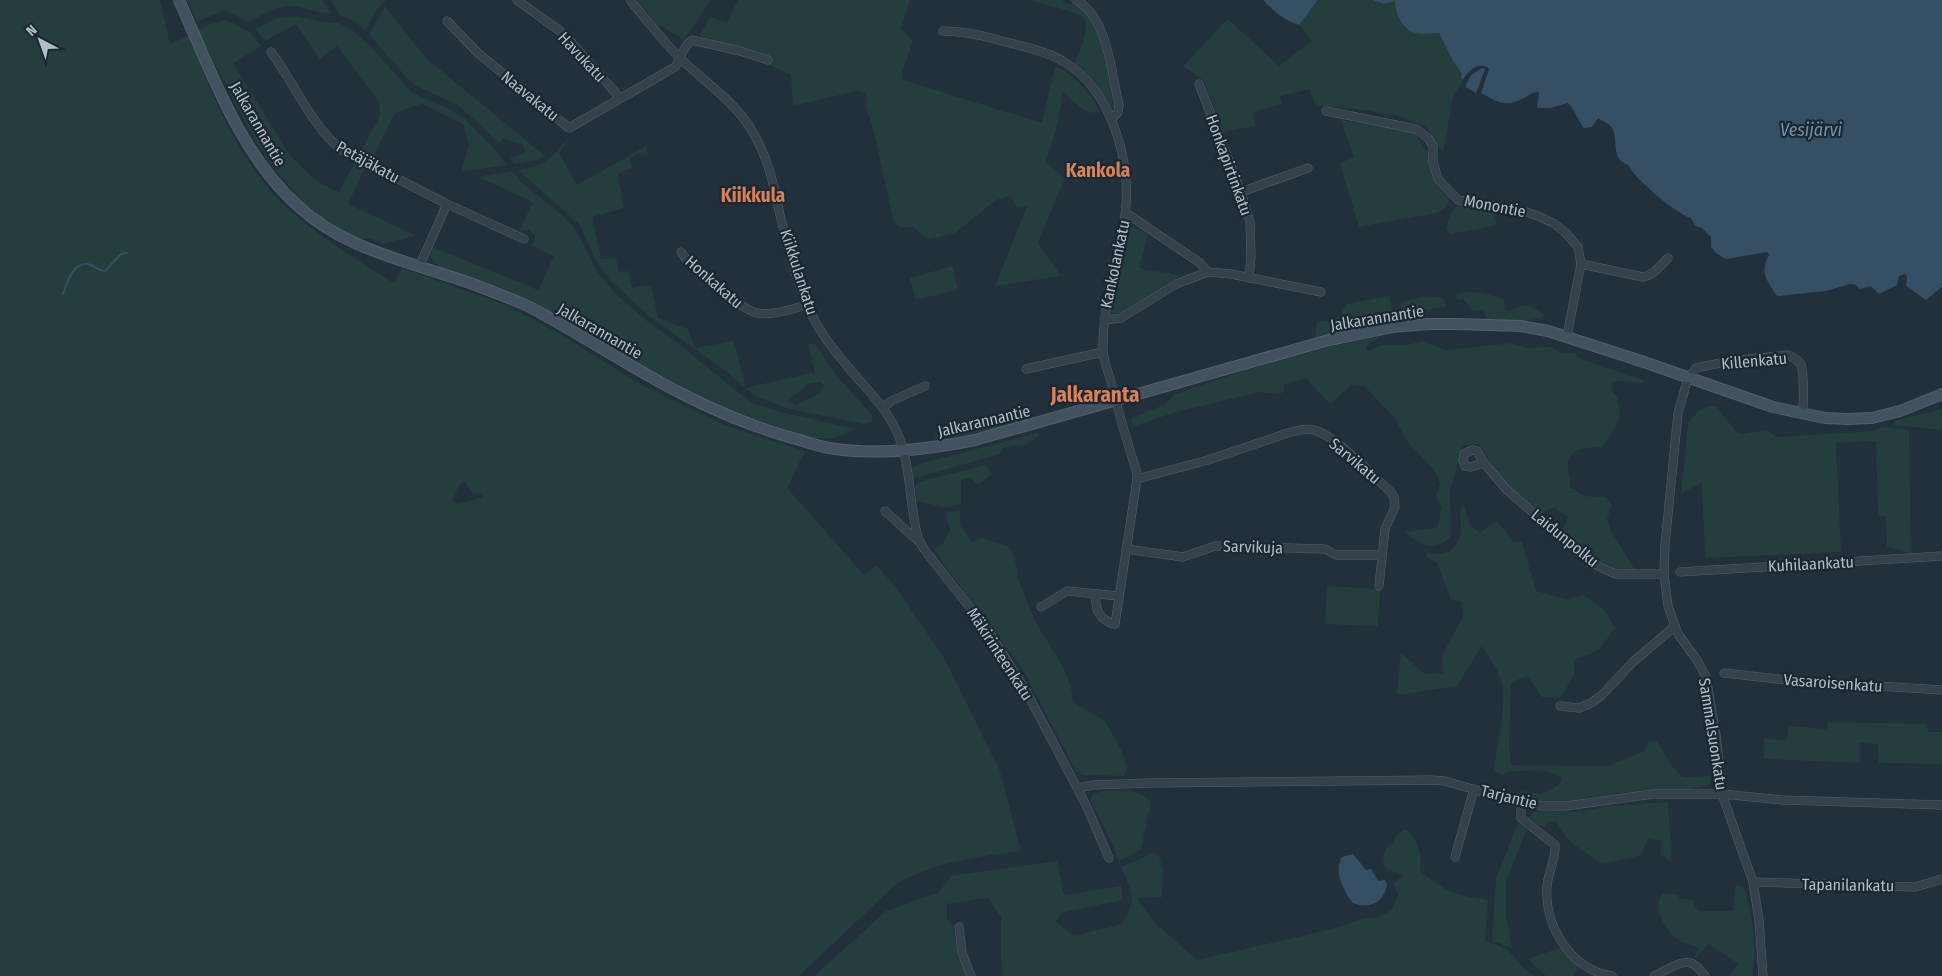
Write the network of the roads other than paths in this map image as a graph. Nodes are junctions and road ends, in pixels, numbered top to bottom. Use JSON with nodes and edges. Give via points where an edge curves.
{"nodes":[{"id":1,"x":179,"y":0,"type":"edge"},
{"id":2,"x":517,"y":0,"type":"edge"},
{"id":3,"x":1076,"y":0,"type":"edge"},
{"id":4,"x":632,"y":1,"type":"edge"},
{"id":5,"x":447,"y":21,"type":"dead end"},
{"id":6,"x":943,"y":31,"type":"dead end"},
{"id":7,"x":271,"y":52,"type":"dead end"},
{"id":8,"x":681,"y":59,"type":"junction"},
{"id":9,"x":768,"y":60,"type":"dead end"},
{"id":10,"x":1199,"y":84,"type":"dead end"},
{"id":11,"x":620,"y":98,"type":"junction"},
{"id":12,"x":1326,"y":111,"type":"dead end"},
{"id":13,"x":1112,"y":119,"type":"junction"},
{"id":14,"x":1308,"y":168,"type":"dead end"},
{"id":15,"x":1240,"y":192,"type":"junction"},
{"id":16,"x":447,"y":204,"type":"junction"},
{"id":17,"x":1126,"y":213,"type":"junction"},
{"id":18,"x":524,"y":239,"type":"dead end"},
{"id":19,"x":681,"y":252,"type":"dead end"},
{"id":20,"x":1668,"y":258,"type":"dead end"},
{"id":21,"x":1581,"y":264,"type":"junction"},
{"id":22,"x":419,"y":267,"type":"junction"},
{"id":23,"x":1208,"y":272,"type":"junction"},
{"id":24,"x":1249,"y":278,"type":"junction"},
{"id":25,"x":1320,"y":292,"type":"dead end"},
{"id":26,"x":807,"y":304,"type":"junction"},
{"id":27,"x":1104,"y":320,"type":"junction"},
{"id":28,"x":1567,"y":336,"type":"junction"},
{"id":29,"x":1103,"y":352,"type":"junction"},
{"id":30,"x":1026,"y":368,"type":"dead end"},
{"id":31,"x":1688,"y":378,"type":"junction"},
{"id":32,"x":925,"y":386,"type":"dead end"},
{"id":33,"x":1942,"y":394,"type":"edge"},
{"id":34,"x":1115,"y":401,"type":"junction"},
{"id":35,"x":883,"y":408,"type":"junction"},
{"id":36,"x":1802,"y":414,"type":"junction"},
{"id":37,"x":903,"y":450,"type":"junction"},
{"id":38,"x":1484,"y":463,"type":"dead end"},
{"id":39,"x":1138,"y":479,"type":"junction"},
{"id":40,"x":885,"y":511,"type":"dead end"},
{"id":41,"x":922,"y":544,"type":"junction"},
{"id":42,"x":1126,"y":549,"type":"junction"},
{"id":43,"x":1382,"y":555,"type":"junction"},
{"id":44,"x":1942,"y":556,"type":"edge"},
{"id":45,"x":1680,"y":572,"type":"dead end"},
{"id":46,"x":1664,"y":574,"type":"junction"},
{"id":47,"x":1378,"y":586,"type":"dead end"},
{"id":48,"x":1097,"y":594,"type":"junction"},
{"id":49,"x":1120,"y":596,"type":"junction"},
{"id":50,"x":1041,"y":607,"type":"dead end"},
{"id":51,"x":1675,"y":626,"type":"junction"},
{"id":52,"x":1724,"y":673,"type":"dead end"},
{"id":53,"x":1942,"y":690,"type":"edge"},
{"id":54,"x":1560,"y":706,"type":"dead end"},
{"id":55,"x":1077,"y":788,"type":"junction"},
{"id":56,"x":1474,"y":789,"type":"junction"},
{"id":57,"x":1722,"y":794,"type":"junction"},
{"id":58,"x":1521,"y":803,"type":"junction"},
{"id":59,"x":1942,"y":804,"type":"edge"},
{"id":60,"x":1109,"y":858,"type":"dead end"},
{"id":61,"x":1456,"y":858,"type":"dead end"},
{"id":62,"x":1942,"y":879,"type":"edge"},
{"id":63,"x":1753,"y":882,"type":"junction"},
{"id":64,"x":959,"y":927,"type":"dead end"},
{"id":65,"x":971,"y":976,"type":"edge"},
{"id":66,"x":1612,"y":976,"type":"edge"},
{"id":67,"x":1654,"y":976,"type":"edge"},
{"id":68,"x":1705,"y":976,"type":"edge"},
{"id":69,"x":1763,"y":976,"type":"edge"}],
"edges":[{"from":1,"to":22,"type":"main road","name":"Jalkarannantie","via":[[224,100],[272,179],[325,228],[348,241]]},
{"from":2,"to":11,"type":"street","name":"Havukatu","via":[[564,34]]},
{"from":3,"to":13,"type":"street","via":[[1092,14],[1103,35],[1119,105]]},
{"from":4,"to":8,"type":"street","name":"Kiikkulankatu"},
{"from":5,"to":11,"type":"street","name":"Naavakatu","via":[[478,53],[569,128]]},
{"from":6,"to":13,"type":"street","name":"Kankolankatu","via":[[962,31],[1047,53],[1065,62],[1098,94]]},
{"from":7,"to":16,"type":"street","name":"Petäjäkatu","via":[[333,144]]},
{"from":8,"to":9,"type":"street","via":[[686,45],[695,40]]},
{"from":8,"to":11,"type":"street","name":"Naavakatu","via":[[675,67]]},
{"from":8,"to":26,"type":"street","name":"Kiikkulankatu","via":[[726,98],[754,133],[773,176],[780,216]]},
{"from":10,"to":15,"type":"street","name":"Honkapirtinkatu"},
{"from":12,"to":21,"type":"street","name":"Monontie","via":[[1416,129],[1433,146],[1438,180],[1458,200],[1522,211],[1553,223],[1578,247]]},
{"from":13,"to":17,"type":"street","name":"Kankolankatu","via":[[1126,181]]},
{"from":14,"to":15,"type":"street"},
{"from":15,"to":24,"type":"street","name":"Honkapirtinkatu","via":[[1250,222]]},
{"from":16,"to":18,"type":"street","name":"Petäjäkatu"},
{"from":16,"to":22,"type":"street"},
{"from":17,"to":23,"type":"street"},
{"from":17,"to":27,"type":"street","name":"Kankolankatu"},
{"from":19,"to":26,"type":"street","name":"Honkakatu","via":[[700,272],[752,312],[770,314]]},
{"from":20,"to":21,"type":"street","via":[[1643,277]]},
{"from":21,"to":28,"type":"street"},
{"from":22,"to":37,"type":"main road","name":"Jalkarannantie","via":[[524,304],[686,396],[739,421],[828,448]]},
{"from":23,"to":24,"type":"street"},
{"from":23,"to":27,"type":"street","via":[[1176,284],[1121,318]]},
{"from":24,"to":25,"type":"street"},
{"from":26,"to":35,"type":"street","name":"Kiikkulankatu","via":[[825,338]]},
{"from":27,"to":29,"type":"street","name":"Kankolankatu"},
{"from":28,"to":31,"type":"main road","name":"Jalkarannantie"},
{"from":28,"to":34,"type":"main road","name":"Jalkarannantie","via":[[1521,326],[1392,327],[1329,340]]},
{"from":29,"to":30,"type":"street"},
{"from":29,"to":34,"type":"street","name":"Kankolankatu"},
{"from":31,"to":36,"type":"main road","name":"Jalkarannantie","via":[[1773,408]]},
{"from":31,"to":36,"type":"street","name":"Killenkatu","via":[[1696,368],[1788,355],[1801,365]]},
{"from":31,"to":46,"type":"street","name":"Sammalsuonkatu","via":[[1678,413]]},
{"from":32,"to":35,"type":"street"},
{"from":33,"to":36,"type":"main road","name":"Jalkarannantie","via":[[1914,407],[1872,418]]},
{"from":34,"to":37,"type":"main road","name":"Jalkarannantie","via":[[975,440],[936,448]]},
{"from":34,"to":39,"type":"street"},
{"from":35,"to":37,"type":"street","name":"Kiikkulankatu","via":[[894,425]]},
{"from":37,"to":41,"type":"street","name":"Mäkirinteenkatu","via":[[915,527]]},
{"from":38,"to":46,"type":"street","name":"Laidunpolku","via":[[1506,489],[1586,559],[1616,574]]},
{"from":39,"to":42,"type":"street"},
{"from":39,"to":43,"type":"street","name":"Sarvikatu","via":[[1291,432],[1315,430],[1335,442],[1394,497],[1395,507],[1385,529]]},
{"from":40,"to":41,"type":"street"},
{"from":41,"to":55,"type":"street","name":"Mäkirinteenkatu","via":[[1008,660]]},
{"from":42,"to":43,"type":"street","name":"Sarvikuja","via":[[1183,557],[1215,546],[1325,549],[1336,555]]},
{"from":42,"to":49,"type":"street"},
{"from":43,"to":47,"type":"street","name":"Sarvikatu"},
{"from":44,"to":45,"type":"street","name":"Kuhilaankatu"},
{"from":46,"to":51,"type":"street","name":"Sammalsuonkatu","via":[[1668,606]]},
{"from":48,"to":49,"type":"street"},
{"from":48,"to":49,"type":"street","via":[[1096,608],[1108,622],[1115,624]]},
{"from":48,"to":50,"type":"street","via":[[1067,591]]},
{"from":51,"to":54,"type":"street","via":[[1591,703],[1579,708]]},
{"from":51,"to":57,"type":"street","name":"Sammalsuonkatu","via":[[1706,677]]},
{"from":52,"to":53,"type":"street","name":"Vasaroisenkatu"},
{"from":55,"to":56,"type":"street","name":"Tarjantie","via":[[1094,785],[1389,780],[1445,781]]},
{"from":55,"to":60,"type":"street","name":"Mäkirinteenkatu"},
{"from":56,"to":58,"type":"street","name":"Tarjantie"},
{"from":56,"to":61,"type":"street"},
{"from":57,"to":58,"type":"street","name":"Tarjantie","via":[[1653,794],[1566,806]]},
{"from":57,"to":59,"type":"street","name":"Tarjantie","via":[[1783,800]]},
{"from":57,"to":63,"type":"street","name":"Sammalsuonkatu"},
{"from":58,"to":66,"type":"street","via":[[1521,818],[1555,845],[1546,892],[1551,921],[1560,940],[1588,967]]},
{"from":62,"to":63,"type":"street","name":"Tapanilankatu","via":[[1915,886]]},
{"from":63,"to":69,"type":"street","name":"Sammalsuonkatu"},
{"from":64,"to":65,"type":"street","via":[[962,953]]},
{"from":67,"to":68,"type":"street","via":[[1688,962]]}]}
